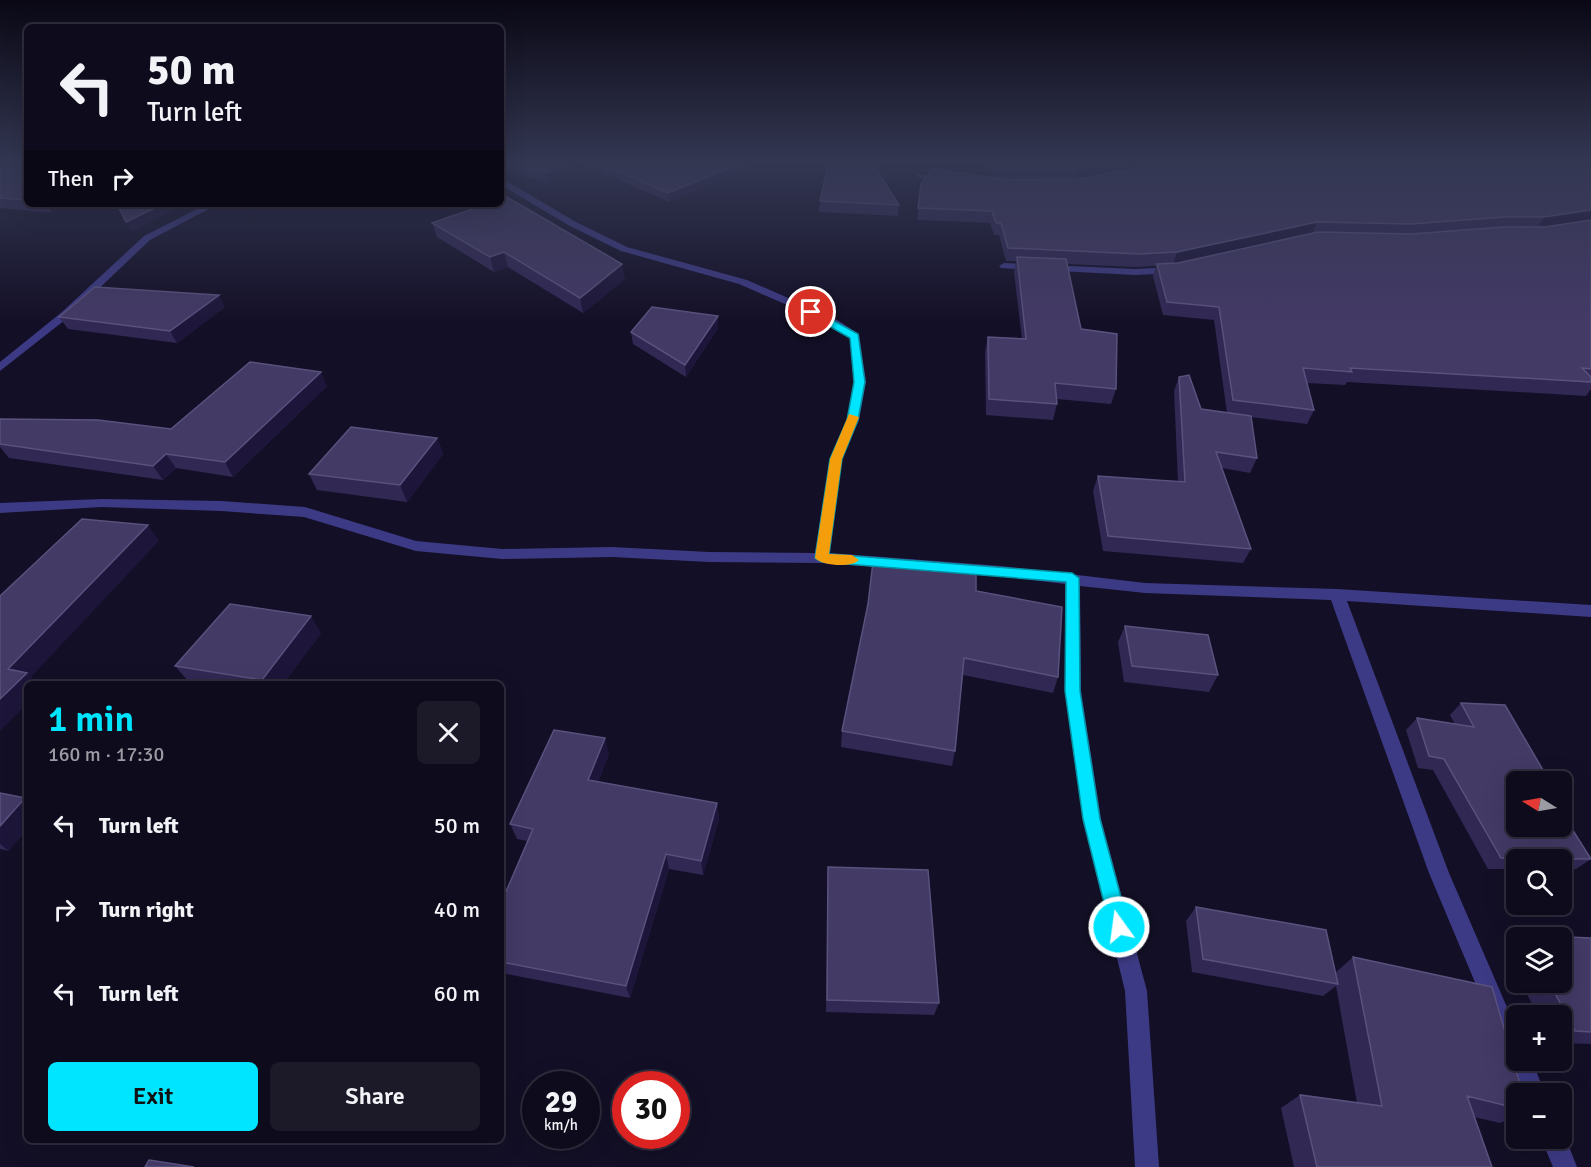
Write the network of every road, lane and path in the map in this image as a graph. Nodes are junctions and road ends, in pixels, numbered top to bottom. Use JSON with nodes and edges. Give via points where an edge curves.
{"nodes":[{"id":1,"x":191,"y":215,"type":"edge"},
{"id":2,"x":559,"y":215,"type":"edge"},
{"id":3,"x":1004,"y":266,"type":"dead end"},
{"id":4,"x":1183,"y":268,"type":"edge"},
{"id":5,"x":0,"y":368,"type":"edge"},
{"id":6,"x":0,"y":508,"type":"edge"},
{"id":7,"x":822,"y":558,"type":"junction"},
{"id":8,"x":1072,"y":578,"type":"junction"},
{"id":9,"x":1337,"y":595,"type":"junction"},
{"id":10,"x":1591,"y":611,"type":"edge"},
{"id":11,"x":1506,"y":1030,"type":"edge"},
{"id":12,"x":1558,"y":1149,"type":"edge"},
{"id":13,"x":1147,"y":1167,"type":"edge"},
{"id":14,"x":1565,"y":1167,"type":"edge"}],
"edges":[{"from":1,"to":5,"type":"street","via":[[147,238],[66,314]]},
{"from":2,"to":7,"type":"street","via":[[624,249],[743,282],[830,320],[855,336],[860,382],[853,420],[836,459]]},
{"from":3,"to":4,"type":"street","via":[[1135,272]]},
{"from":6,"to":7,"type":"street","via":[[102,503],[305,512],[416,546],[502,554],[612,552]]},
{"from":7,"to":8,"type":"street"},
{"from":8,"to":9,"type":"street","via":[[1146,588]]},
{"from":8,"to":13,"type":"street","via":[[1073,691],[1092,819],[1136,991]]},
{"from":9,"to":10,"type":"street"},
{"from":9,"to":11,"type":"street","via":[[1439,873]]},
{"from":12,"to":14,"type":"street"}]}
